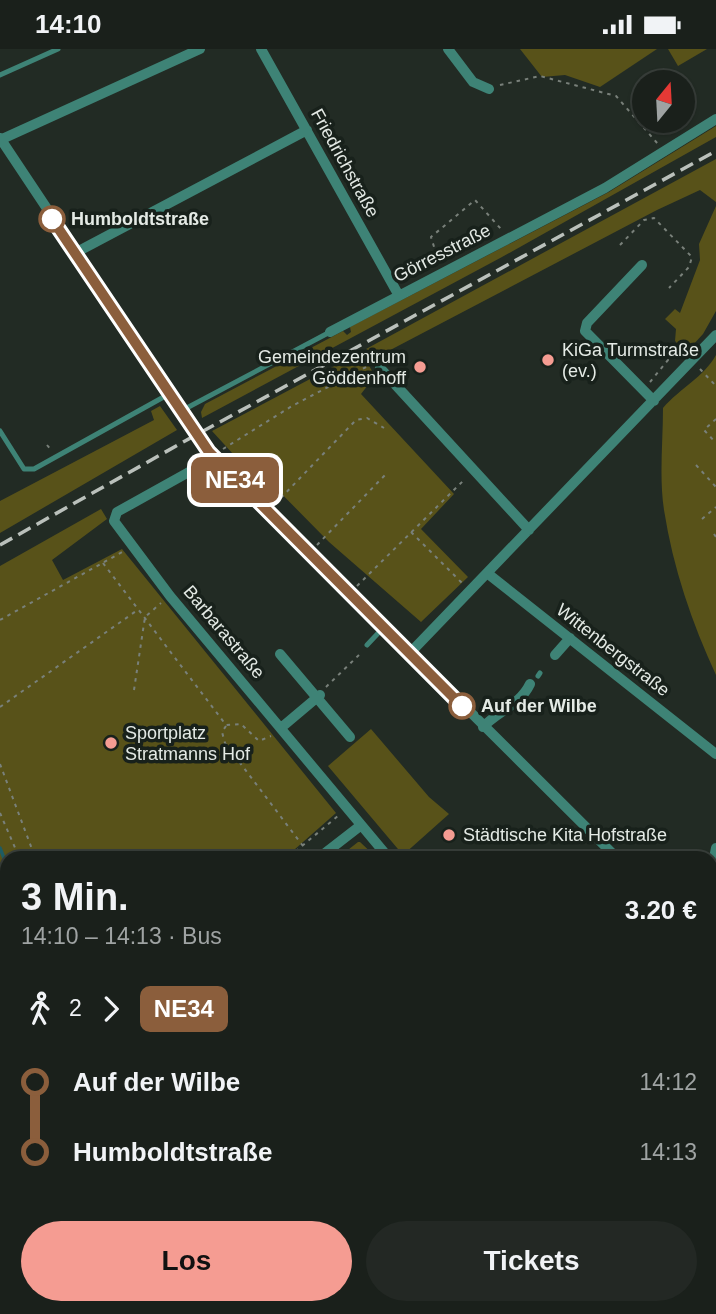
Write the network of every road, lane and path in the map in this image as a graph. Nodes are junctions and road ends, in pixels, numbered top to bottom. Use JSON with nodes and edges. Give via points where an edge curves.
{"nodes":[{"id":1,"x":58,"y":49,"type":"edge"},
{"id":2,"x":200,"y":49,"type":"edge"},
{"id":3,"x":261,"y":49,"type":"edge"},
{"id":4,"x":448,"y":49,"type":"edge"},
{"id":5,"x":0,"y":75,"type":"edge"},
{"id":6,"x":489,"y":89,"type":"joint"},
{"id":7,"x":716,"y":119,"type":"edge"},
{"id":8,"x":307,"y":130,"type":"junction"},
{"id":9,"x":0,"y":139,"type":"edge"},
{"id":10,"x":665,"y":151,"type":"junction"},
{"id":11,"x":507,"y":239,"type":"junction"},
{"id":12,"x":620,"y":245,"type":"dead end"},
{"id":13,"x":75,"y":253,"type":"junction"},
{"id":14,"x":642,"y":265,"type":"dead end"},
{"id":15,"x":442,"y":272,"type":"junction"},
{"id":16,"x":668,"y":289,"type":"dead end"},
{"id":17,"x":398,"y":294,"type":"junction"},
{"id":18,"x":330,"y":332,"type":"joint"},
{"id":19,"x":716,"y":335,"type":"edge"},
{"id":20,"x":654,"y":347,"type":"dead end"},
{"id":21,"x":693,"y":362,"type":"junction"},
{"id":22,"x":377,"y":365,"type":"joint"},
{"id":23,"x":716,"y":386,"type":"edge"},
{"id":24,"x":643,"y":391,"type":"junction"},
{"id":25,"x":169,"y":394,"type":"junction"},
{"id":26,"x":654,"y":401,"type":"junction"},
{"id":27,"x":180,"y":411,"type":"junction"},
{"id":28,"x":716,"y":419,"type":"edge"},
{"id":29,"x":384,"y":428,"type":"dead end"},
{"id":30,"x":0,"y":431,"type":"edge"},
{"id":31,"x":715,"y":439,"type":"edge"},
{"id":32,"x":716,"y":443,"type":"edge"},
{"id":33,"x":218,"y":454,"type":"junction"},
{"id":34,"x":696,"y":465,"type":"dead end"},
{"id":35,"x":474,"y":470,"type":"junction"},
{"id":36,"x":387,"y":473,"type":"dead end"},
{"id":37,"x":716,"y":487,"type":"edge"},
{"id":38,"x":716,"y":507,"type":"edge"},
{"id":39,"x":267,"y":512,"type":"junction"},
{"id":40,"x":702,"y":519,"type":"dead end"},
{"id":41,"x":529,"y":530,"type":"junction"},
{"id":42,"x":411,"y":531,"type":"junction"},
{"id":43,"x":131,"y":547,"type":"junction"},
{"id":44,"x":308,"y":554,"type":"junction"},
{"id":45,"x":103,"y":563,"type":"junction"},
{"id":46,"x":487,"y":573,"type":"junction"},
{"id":47,"x":470,"y":591,"type":"junction"},
{"id":48,"x":349,"y":594,"type":"junction"},
{"id":49,"x":170,"y":596,"type":"junction"},
{"id":50,"x":139,"y":609,"type":"junction"},
{"id":51,"x":145,"y":617,"type":"junction"},
{"id":52,"x":0,"y":620,"type":"edge"},
{"id":53,"x":383,"y":628,"type":"junction"},
{"id":54,"x":570,"y":638,"type":"junction"},
{"id":55,"x":367,"y":645,"type":"joint"},
{"id":56,"x":280,"y":654,"type":"dead end"},
{"id":57,"x":409,"y":654,"type":"junction"},
{"id":58,"x":555,"y":655,"type":"dead end"},
{"id":59,"x":536,"y":677,"type":"dead end"},
{"id":60,"x":134,"y":690,"type":"dead end"},
{"id":61,"x":319,"y":695,"type":"junction"},
{"id":62,"x":0,"y":707,"type":"edge"},
{"id":63,"x":226,"y":725,"type":"junction"},
{"id":64,"x":282,"y":727,"type":"junction"},
{"id":65,"x":483,"y":727,"type":"junction"},
{"id":66,"x":350,"y":737,"type":"dead end"},
{"id":67,"x":716,"y":754,"type":"edge"},
{"id":68,"x":0,"y":764,"type":"edge"},
{"id":69,"x":347,"y":808,"type":"junction"},
{"id":70,"x":0,"y":813,"type":"edge"},
{"id":71,"x":360,"y":825,"type":"junction"},
{"id":72,"x":303,"y":846,"type":"junction"},
{"id":73,"x":16,"y":851,"type":"edge"},
{"id":74,"x":34,"y":851,"type":"edge"},
{"id":75,"x":297,"y":851,"type":"edge"},
{"id":76,"x":328,"y":851,"type":"edge"},
{"id":77,"x":383,"y":851,"type":"edge"},
{"id":78,"x":610,"y":851,"type":"edge"}],
"edges":[{"from":1,"to":5,"type":"lane"},
{"from":2,"to":9,"type":"street"},
{"from":3,"to":8,"type":"street","name":"Friedrichstraße"},
{"from":4,"to":6,"type":"street","via":[[473,82]]},
{"from":6,"to":10,"type":"path","via":[[540,76],[616,96]]},
{"from":7,"to":10,"type":"street","name":"Görresstraße"},
{"from":8,"to":13,"type":"street"},
{"from":8,"to":17,"type":"street","name":"Friedrichstraße"},
{"from":9,"to":13,"type":"street"},
{"from":10,"to":11,"type":"street","name":"Görresstraße"},
{"from":11,"to":15,"type":"street","name":"Görresstraße"},
{"from":11,"to":15,"type":"path","via":[[475,200],[431,237]]},
{"from":12,"to":16,"type":"path","via":[[644,220],[654,218],[692,257],[689,267]]},
{"from":13,"to":25,"type":"street"},
{"from":14,"to":24,"type":"street","via":[[584,331]]},
{"from":15,"to":17,"type":"street","name":"Görresstraße"},
{"from":17,"to":18,"type":"street","name":"Görresstraße"},
{"from":18,"to":27,"type":"lane","name":"Görresstraße"},
{"from":19,"to":21,"type":"street"},
{"from":20,"to":24,"type":"path","via":[[668,360]]},
{"from":21,"to":23,"type":"path"},
{"from":21,"to":26,"type":"street"},
{"from":22,"to":33,"type":"path","via":[[292,406]]},
{"from":22,"to":35,"type":"street"},
{"from":24,"to":26,"type":"street"},
{"from":25,"to":27,"type":"street"},
{"from":25,"to":30,"type":"lane","via":[[34,469],[24,469]]},
{"from":26,"to":41,"type":"street"},
{"from":27,"to":33,"type":"street"},
{"from":28,"to":31,"type":"path","via":[[704,430]]},
{"from":29,"to":39,"type":"path","via":[[367,418],[356,420]]},
{"from":31,"to":32,"type":"path"},
{"from":33,"to":39,"type":"street"},
{"from":33,"to":43,"type":"street","name":"Barbarastraße","via":[[117,512],[114,521]]},
{"from":34,"to":37,"type":"path"},
{"from":35,"to":41,"type":"street"},
{"from":35,"to":42,"type":"path"},
{"from":36,"to":44,"type":"path"},
{"from":38,"to":40,"type":"path"},
{"from":39,"to":44,"type":"street"},
{"from":41,"to":46,"type":"street"},
{"from":42,"to":47,"type":"path"},
{"from":42,"to":48,"type":"path"},
{"from":43,"to":45,"type":"path"},
{"from":43,"to":49,"type":"street","name":"Barbarastraße"},
{"from":44,"to":48,"type":"street"},
{"from":45,"to":50,"type":"path"},
{"from":45,"to":52,"type":"path"},
{"from":46,"to":47,"type":"street"},
{"from":46,"to":54,"type":"street","name":"Wittenbergstraße"},
{"from":47,"to":57,"type":"street"},
{"from":48,"to":53,"type":"street"},
{"from":49,"to":51,"type":"path"},
{"from":49,"to":64,"type":"street","name":"Barbarastraße"},
{"from":50,"to":51,"type":"path"},
{"from":50,"to":62,"type":"path"},
{"from":51,"to":60,"type":"path"},
{"from":51,"to":63,"type":"path"},
{"from":53,"to":55,"type":"lane"},
{"from":53,"to":57,"type":"street"},
{"from":54,"to":58,"type":"street"},
{"from":54,"to":67,"type":"street","name":"Wittenbergstraße"},
{"from":55,"to":61,"type":"path"},
{"from":56,"to":61,"type":"street"},
{"from":57,"to":65,"type":"street"},
{"from":59,"to":65,"type":"street","via":[[526,692]]},
{"from":61,"to":64,"type":"street"},
{"from":61,"to":66,"type":"street"},
{"from":63,"to":64,"type":"path","via":[[241,724],[259,741]]},
{"from":63,"to":72,"type":"path","via":[[222,732],[225,743]]},
{"from":64,"to":69,"type":"street","name":"Barbarastraße"},
{"from":65,"to":78,"type":"street"},
{"from":68,"to":74,"type":"path"},
{"from":69,"to":71,"type":"street","name":"Barbarastraße"},
{"from":69,"to":72,"type":"path"},
{"from":70,"to":73,"type":"path"},
{"from":71,"to":76,"type":"street"},
{"from":71,"to":77,"type":"street","name":"Barbarastraße"},
{"from":72,"to":75,"type":"path"}]}
